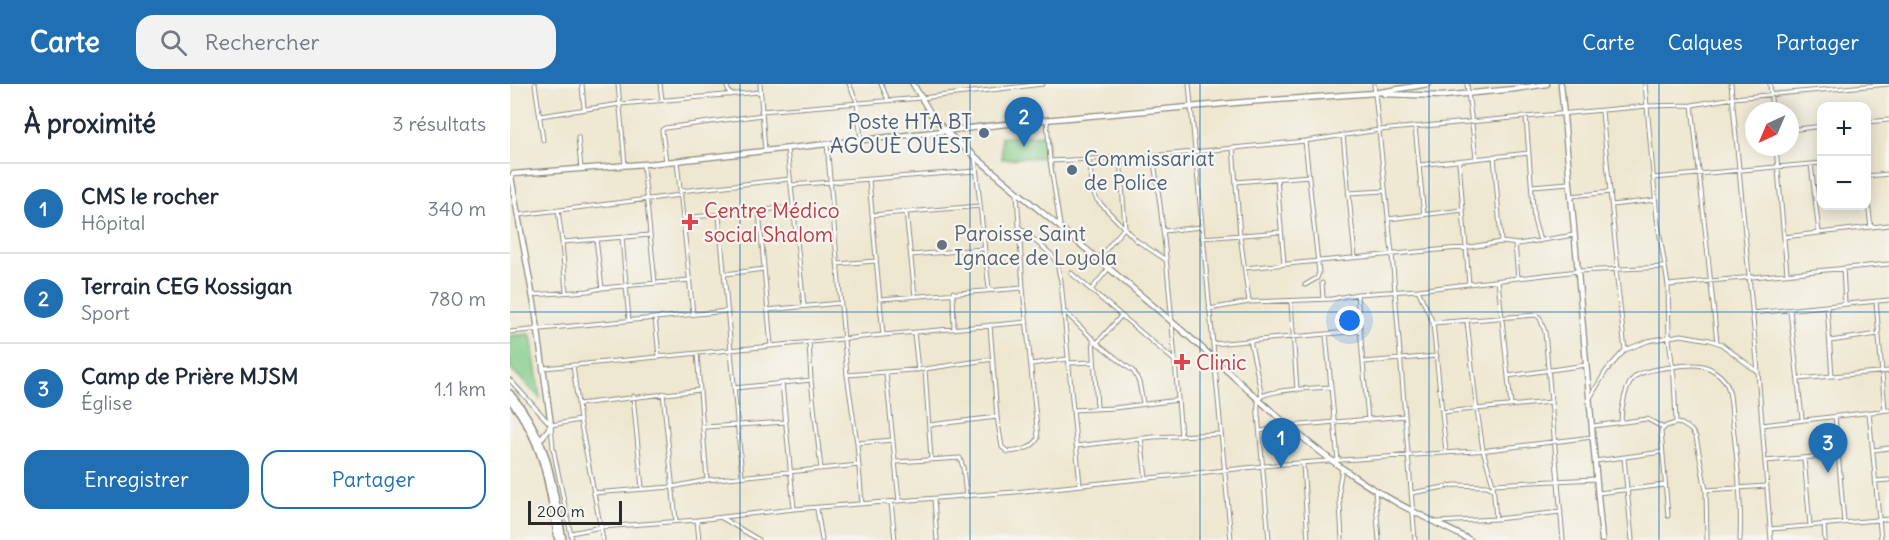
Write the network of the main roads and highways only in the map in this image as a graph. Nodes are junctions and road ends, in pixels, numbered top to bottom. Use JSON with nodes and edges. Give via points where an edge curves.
{"nodes":[{"id":1,"x":510,"y":393,"type":"edge"},
{"id":2,"x":510,"y":400,"type":"edge"},
{"id":3,"x":538,"y":441,"type":"junction"},
{"id":4,"x":558,"y":540,"type":"edge"},
{"id":5,"x":563,"y":540,"type":"edge"}],
"edges":[{"from":1,"to":3,"type":"main road","via":[[536,431]]},
{"from":2,"to":3,"type":"main road"},
{"from":3,"to":4,"type":"main road"},
{"from":3,"to":5,"type":"main road","via":[[550,468]]}]}
